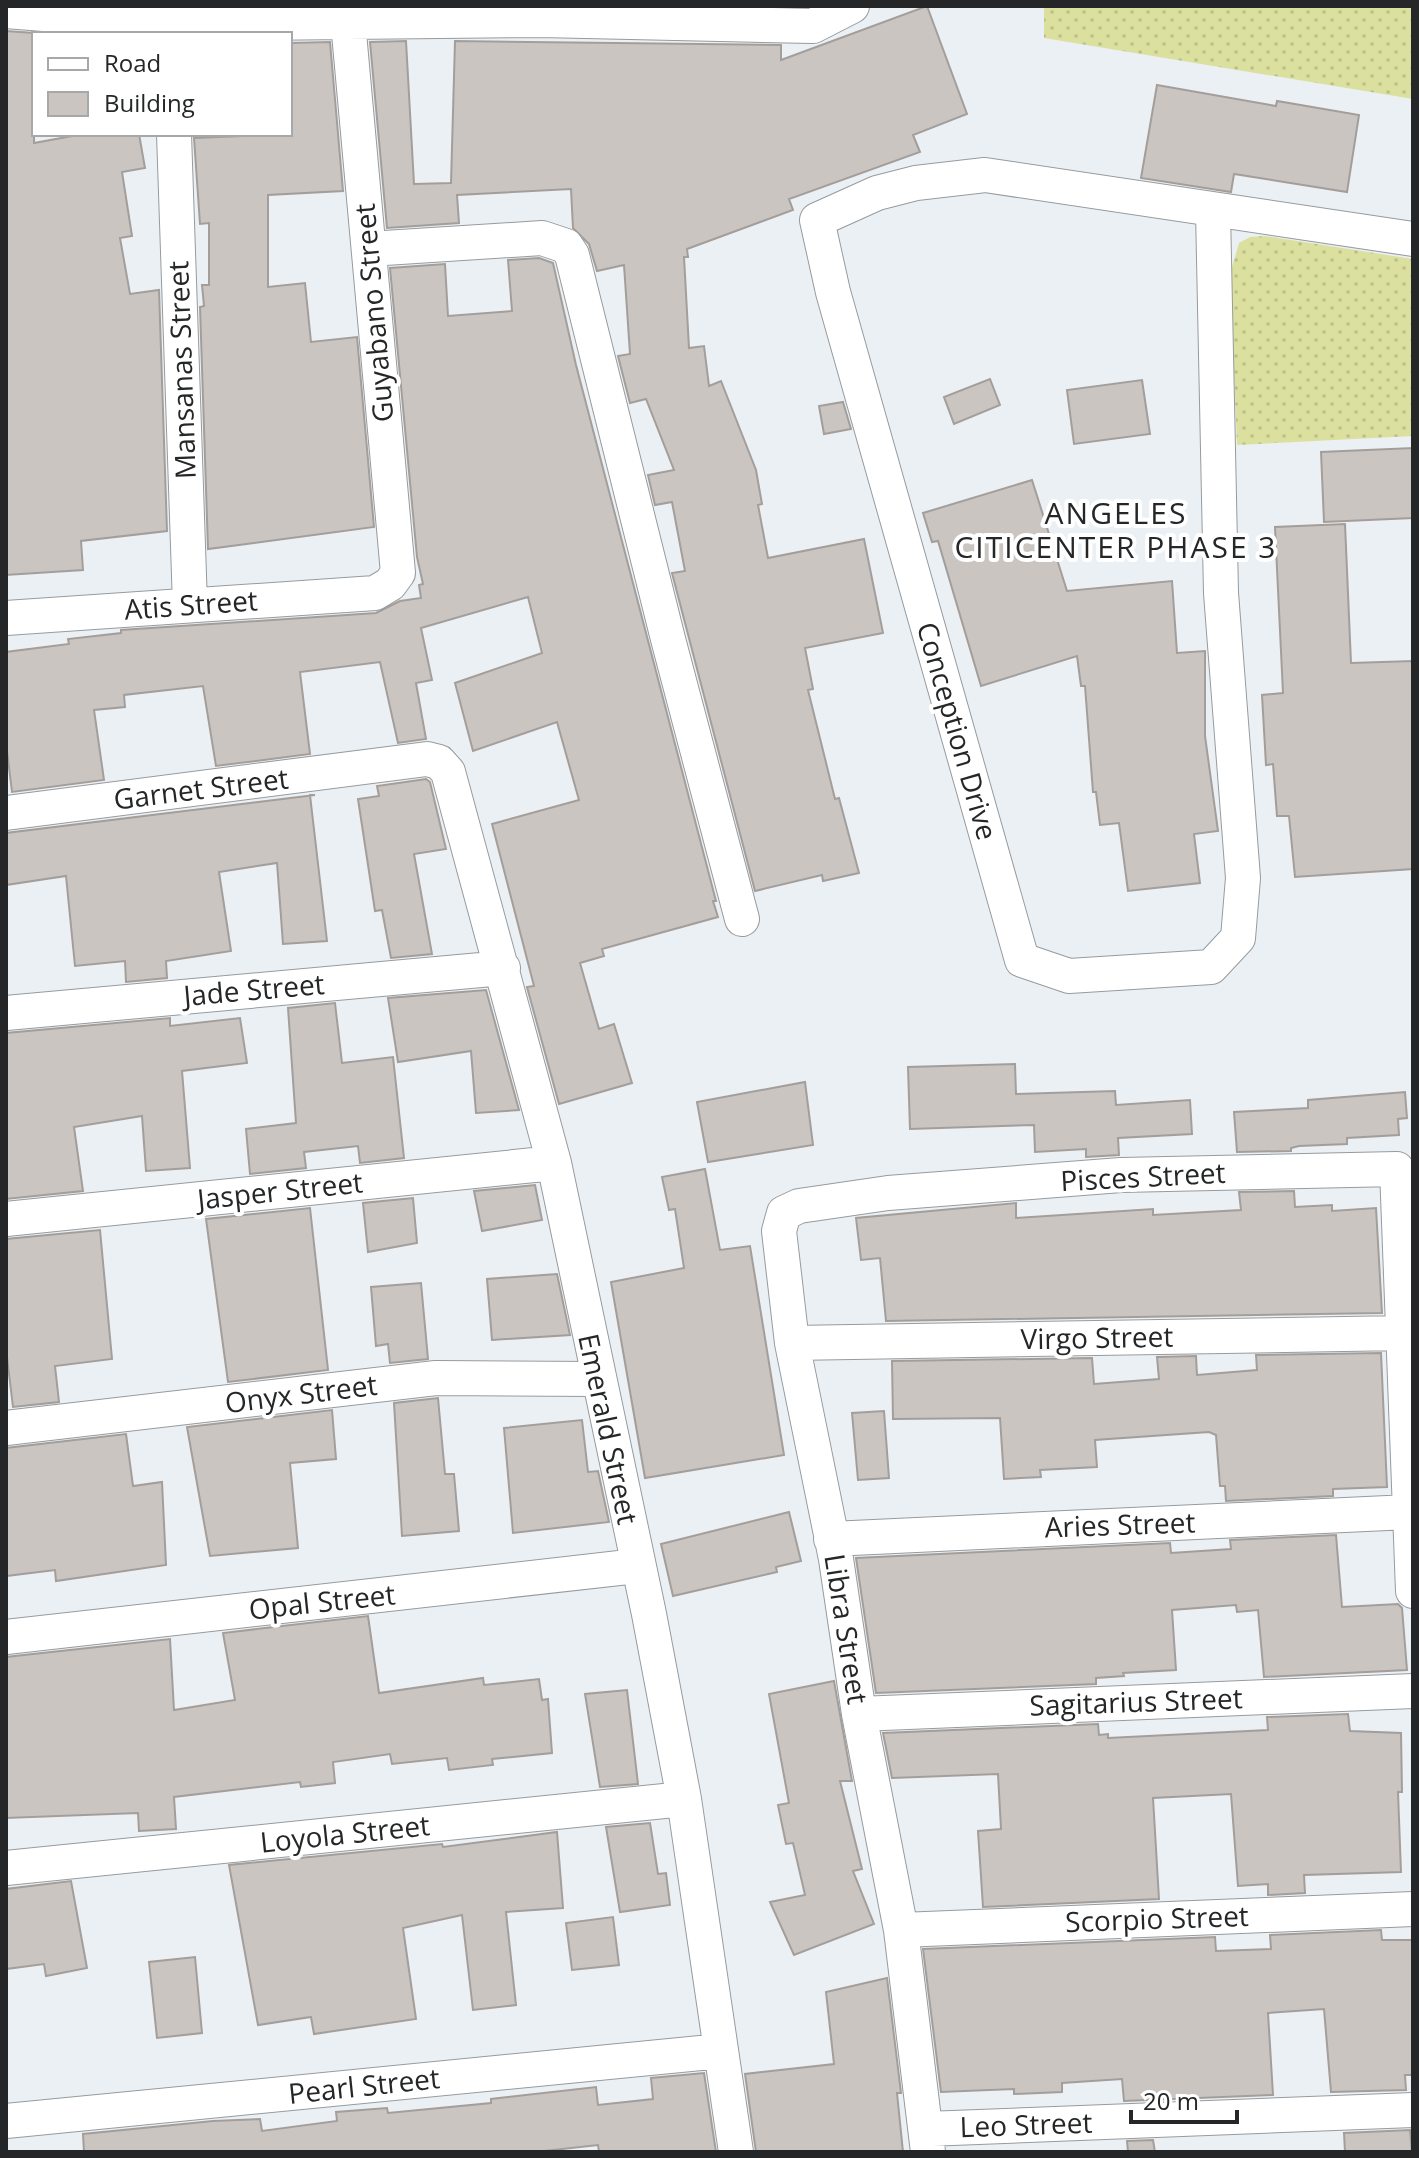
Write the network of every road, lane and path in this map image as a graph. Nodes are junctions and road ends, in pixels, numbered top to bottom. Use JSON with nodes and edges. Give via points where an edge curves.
{"nodes":[{"id":1,"x":852,"y":6,"type":"edge"},
{"id":2,"x":6,"y":11,"type":"edge"},
{"id":3,"x":348,"y":22,"type":"junction"},
{"id":4,"x":170,"y":29,"type":"edge"},
{"id":5,"x":174,"y":136,"type":"edge"},
{"id":6,"x":1213,"y":211,"type":"junction"},
{"id":7,"x":1413,"y":239,"type":"edge"},
{"id":8,"x":369,"y":249,"type":"junction"},
{"id":9,"x":375,"y":593,"type":"joint"},
{"id":10,"x":190,"y":605,"type":"junction"},
{"id":11,"x":6,"y":618,"type":"edge"},
{"id":12,"x":395,"y":765,"type":"joint"},
{"id":13,"x":6,"y":813,"type":"edge"},
{"id":14,"x":742,"y":919,"type":"dead end"},
{"id":15,"x":503,"y":968,"type":"junction"},
{"id":16,"x":6,"y":1013,"type":"edge"},
{"id":17,"x":554,"y":1163,"type":"junction"},
{"id":18,"x":888,"y":1193,"type":"joint"},
{"id":19,"x":6,"y":1219,"type":"edge"},
{"id":20,"x":1403,"y":1333,"type":"junction"},
{"id":21,"x":792,"y":1343,"type":"junction"},
{"id":22,"x":597,"y":1379,"type":"junction"},
{"id":23,"x":6,"y":1428,"type":"edge"},
{"id":24,"x":1409,"y":1512,"type":"junction"},
{"id":25,"x":831,"y":1539,"type":"junction"},
{"id":26,"x":637,"y":1566,"type":"junction"},
{"id":27,"x":1413,"y":1591,"type":"edge"},
{"id":28,"x":6,"y":1637,"type":"edge"},
{"id":29,"x":1413,"y":1691,"type":"edge"},
{"id":30,"x":859,"y":1714,"type":"junction"},
{"id":31,"x":684,"y":1799,"type":"junction"},
{"id":32,"x":6,"y":1868,"type":"edge"},
{"id":33,"x":1413,"y":1909,"type":"edge"},
{"id":34,"x":901,"y":1930,"type":"junction"},
{"id":35,"x":721,"y":2051,"type":"junction"},
{"id":36,"x":1413,"y":2110,"type":"edge"},
{"id":37,"x":6,"y":2121,"type":"edge"},
{"id":38,"x":927,"y":2141,"type":"edge"},
{"id":39,"x":736,"y":2152,"type":"edge"}],
"edges":[{"from":1,"to":3,"type":"street","via":[[813,26]]},
{"from":2,"to":4,"type":"street"},
{"from":3,"to":4,"type":"street"},
{"from":3,"to":8,"type":"street","name":"Guyabano Street"},
{"from":5,"to":10,"type":"street","name":"Mansanas Street"},
{"from":6,"to":6,"type":"street","name":"Conception Drive","via":[[1221,593],[1243,878],[1238,938],[1211,967],[1069,976],[1022,960],[817,220],[877,193],[985,175]]},
{"from":6,"to":7,"type":"street"},
{"from":8,"to":9,"type":"street","name":"Guyabano Street","via":[[398,562],[390,584]]},
{"from":8,"to":14,"type":"street","via":[[542,238],[566,246],[572,255]]},
{"from":9,"to":10,"type":"street","name":"Atis Street"},
{"from":10,"to":11,"type":"street","name":"Atis Street"},
{"from":12,"to":13,"type":"street","name":"Garnet Street"},
{"from":12,"to":15,"type":"street","name":"Emerald Street","via":[[427,759],[448,772]]},
{"from":15,"to":16,"type":"street","name":"Jade Street"},
{"from":15,"to":17,"type":"street","name":"Emerald Street"},
{"from":17,"to":19,"type":"street","name":"Jasper Street"},
{"from":17,"to":22,"type":"street","name":"Emerald Street"},
{"from":18,"to":20,"type":"street","name":"Pisces Street","via":[[1121,1175],[1397,1169]]},
{"from":18,"to":21,"type":"street","name":"Libra Street","via":[[799,1206],[784,1213],[779,1231]]},
{"from":20,"to":21,"type":"street","name":"Virgo Street"},
{"from":20,"to":24,"type":"street"},
{"from":21,"to":25,"type":"street","name":"Libra Street"},
{"from":22,"to":23,"type":"street","name":"Onyx Street","via":[[436,1378]]},
{"from":22,"to":26,"type":"street","name":"Emerald Street"},
{"from":24,"to":25,"type":"street","name":"Aries Street"},
{"from":24,"to":27,"type":"street"},
{"from":25,"to":30,"type":"street","name":"Libra Street"},
{"from":26,"to":28,"type":"street","name":"Opal Street"},
{"from":26,"to":31,"type":"street","name":"Emerald Street"},
{"from":29,"to":30,"type":"street","name":"Sagitarius Street"},
{"from":30,"to":34,"type":"street","name":"Libra Street"},
{"from":31,"to":32,"type":"street","name":"Loyola Street"},
{"from":31,"to":35,"type":"street","name":"Emerald Street"},
{"from":33,"to":34,"type":"street","name":"Scorpio Street"},
{"from":34,"to":38,"type":"street","name":"Libra Street"},
{"from":35,"to":37,"type":"street","name":"Pearl Street"},
{"from":35,"to":39,"type":"street","name":"Emerald Street"},
{"from":36,"to":38,"type":"street","name":"Leo Street"}]}
